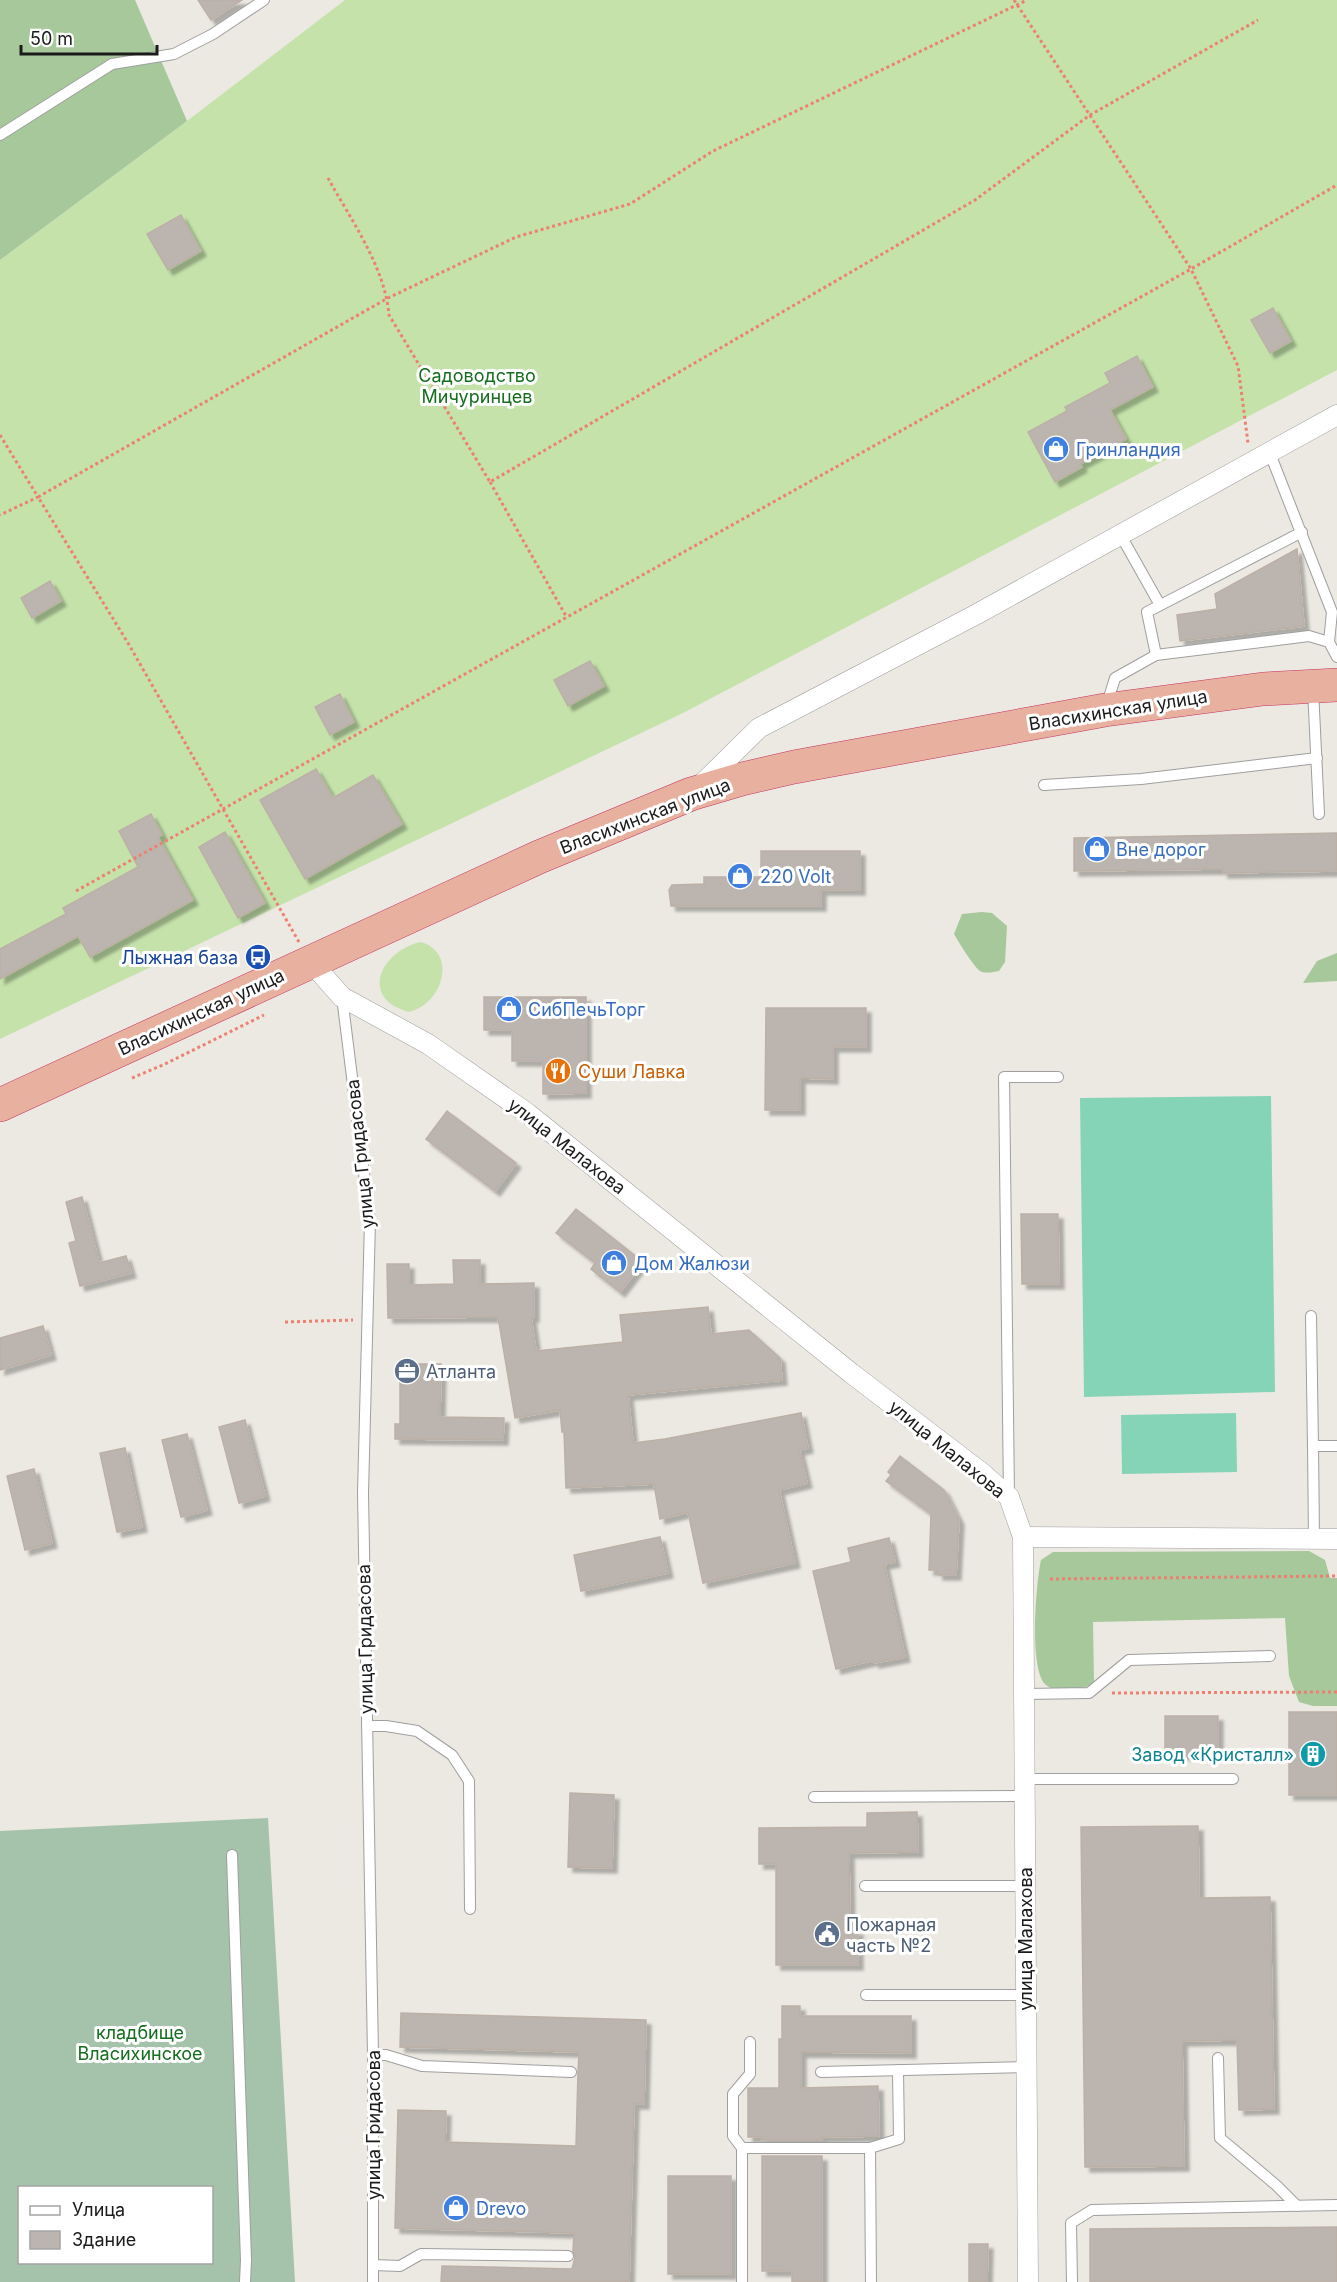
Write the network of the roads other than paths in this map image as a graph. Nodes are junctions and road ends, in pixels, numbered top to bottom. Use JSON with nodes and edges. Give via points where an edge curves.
{"nodes":[{"id":1,"x":264,"y":0,"type":"edge"},
{"id":2,"x":0,"y":135,"type":"edge"},
{"id":3,"x":1337,"y":415,"type":"edge"},
{"id":4,"x":1269,"y":451,"type":"junction"},
{"id":5,"x":1302,"y":532,"type":"junction"},
{"id":6,"x":1120,"y":534,"type":"junction"},
{"id":7,"x":1160,"y":605,"type":"junction"},
{"id":8,"x":1329,"y":642,"type":"junction"},
{"id":9,"x":1156,"y":656,"type":"junction"},
{"id":10,"x":1337,"y":657,"type":"edge"},
{"id":11,"x":1325,"y":686,"type":"edge"},
{"id":12,"x":1104,"y":710,"type":"junction"},
{"id":13,"x":1317,"y":758,"type":"junction"},
{"id":14,"x":1044,"y":785,"type":"dead end"},
{"id":15,"x":691,"y":794,"type":"junction"},
{"id":16,"x":1319,"y":814,"type":"dead end"},
{"id":17,"x":310,"y":962,"type":"junction"},
{"id":18,"x":342,"y":998,"type":"junction"},
{"id":19,"x":1058,"y":1077,"type":"dead end"},
{"id":20,"x":0,"y":1105,"type":"edge"},
{"id":21,"x":1311,"y":1316,"type":"dead end"},
{"id":22,"x":1313,"y":1446,"type":"junction"},
{"id":23,"x":1337,"y":1446,"type":"edge"},
{"id":24,"x":1009,"y":1497,"type":"junction"},
{"id":25,"x":1023,"y":1537,"type":"junction"},
{"id":26,"x":1314,"y":1539,"type":"junction"},
{"id":27,"x":1337,"y":1539,"type":"edge"},
{"id":28,"x":1270,"y":1656,"type":"dead end"},
{"id":29,"x":1025,"y":1694,"type":"junction"},
{"id":30,"x":367,"y":1726,"type":"junction"},
{"id":31,"x":1233,"y":1779,"type":"dead end"},
{"id":32,"x":1026,"y":1788,"type":"junction"},
{"id":33,"x":814,"y":1797,"type":"dead end"},
{"id":34,"x":232,"y":1855,"type":"dead end"},
{"id":35,"x":865,"y":1886,"type":"dead end"},
{"id":36,"x":1025,"y":1886,"type":"junction"},
{"id":37,"x":470,"y":1909,"type":"dead end"},
{"id":38,"x":866,"y":1995,"type":"dead end"},
{"id":39,"x":1025,"y":1995,"type":"junction"},
{"id":40,"x":750,"y":2042,"type":"dead end"},
{"id":41,"x":373,"y":2055,"type":"junction"},
{"id":42,"x":1218,"y":2058,"type":"dead end"},
{"id":43,"x":1025,"y":2067,"type":"junction"},
{"id":44,"x":898,"y":2070,"type":"junction"},
{"id":45,"x":571,"y":2072,"type":"dead end"},
{"id":46,"x":821,"y":2072,"type":"dead end"},
{"id":47,"x":742,"y":2148,"type":"junction"},
{"id":48,"x":870,"y":2148,"type":"junction"},
{"id":49,"x":1337,"y":2205,"type":"edge"},
{"id":50,"x":1297,"y":2206,"type":"junction"},
{"id":51,"x":568,"y":2256,"type":"dead end"},
{"id":52,"x":373,"y":2265,"type":"junction"},
{"id":53,"x":245,"y":2282,"type":"edge"},
{"id":54,"x":374,"y":2282,"type":"edge"},
{"id":55,"x":742,"y":2282,"type":"edge"},
{"id":56,"x":871,"y":2282,"type":"edge"},
{"id":57,"x":1028,"y":2282,"type":"edge"},
{"id":58,"x":1072,"y":2282,"type":"edge"}],
"edges":[{"from":1,"to":2,"type":"lane","via":[[174,54],[111,64]]},
{"from":3,"to":4,"type":"street"},
{"from":4,"to":5,"type":"lane"},
{"from":4,"to":6,"type":"street"},
{"from":5,"to":7,"type":"lane"},
{"from":5,"to":8,"type":"lane","via":[[1332,612]]},
{"from":6,"to":7,"type":"lane"},
{"from":6,"to":15,"type":"street","via":[[759,728]]},
{"from":7,"to":9,"type":"lane","via":[[1148,612]]},
{"from":8,"to":9,"type":"lane","via":[[1309,636]]},
{"from":8,"to":10,"type":"lane"},
{"from":9,"to":12,"type":"lane","via":[[1115,678]]},
{"from":11,"to":12,"type":"highway","name":"Власихинская улица","via":[[1263,689]]},
{"from":11,"to":13,"type":"lane"},
{"from":12,"to":15,"type":"highway","name":"Власихинская улица","via":[[794,767]]},
{"from":13,"to":14,"type":"lane","via":[[1141,779]]},
{"from":13,"to":16,"type":"lane"},
{"from":15,"to":17,"type":"highway","name":"Власихинская улица","via":[[539,856]]},
{"from":17,"to":18,"type":"street"},
{"from":17,"to":20,"type":"highway","name":"Власихинская улица"},
{"from":18,"to":24,"type":"street","name":"улица Малахова","via":[[428,1044],[527,1113]]},
{"from":18,"to":30,"type":"lane","name":"улица Гридасова","via":[[370,1221],[363,1493]]},
{"from":19,"to":24,"type":"lane","via":[[1004,1077]]},
{"from":21,"to":22,"type":"lane"},
{"from":22,"to":23,"type":"lane"},
{"from":22,"to":26,"type":"lane"},
{"from":24,"to":25,"type":"street","name":"улица Малахова"},
{"from":25,"to":26,"type":"street"},
{"from":25,"to":29,"type":"street","name":"улица Малахова"},
{"from":26,"to":27,"type":"street"},
{"from":28,"to":29,"type":"lane","via":[[1129,1660],[1089,1693]]},
{"from":29,"to":32,"type":"street","name":"улица Малахова"},
{"from":30,"to":37,"type":"lane","via":[[417,1731],[452,1755],[469,1781]]},
{"from":30,"to":41,"type":"lane","name":"улица Гридасова"},
{"from":31,"to":32,"type":"lane"},
{"from":32,"to":33,"type":"lane"},
{"from":32,"to":36,"type":"street","name":"улица Малахова"},
{"from":34,"to":53,"type":"lane"},
{"from":35,"to":36,"type":"lane"},
{"from":36,"to":39,"type":"street","name":"улица Малахова"},
{"from":38,"to":39,"type":"lane"},
{"from":39,"to":43,"type":"street","name":"улица Малахова"},
{"from":40,"to":47,"type":"lane","via":[[750,2074],[733,2094],[733,2136]]},
{"from":41,"to":45,"type":"lane","via":[[422,2066]]},
{"from":41,"to":52,"type":"lane","name":"улица Гридасова"},
{"from":42,"to":50,"type":"lane","via":[[1220,2138]]},
{"from":43,"to":44,"type":"lane"},
{"from":43,"to":57,"type":"street","name":"улица Малахова"},
{"from":44,"to":46,"type":"lane"},
{"from":44,"to":48,"type":"lane","via":[[899,2139]]},
{"from":47,"to":48,"type":"lane"},
{"from":47,"to":55,"type":"lane"},
{"from":48,"to":56,"type":"lane"},
{"from":49,"to":50,"type":"lane"},
{"from":50,"to":58,"type":"lane","via":[[1092,2210],[1071,2223]]},
{"from":51,"to":52,"type":"lane","via":[[421,2254],[400,2266]]},
{"from":52,"to":54,"type":"lane","name":"улица Гридасова"}]}
